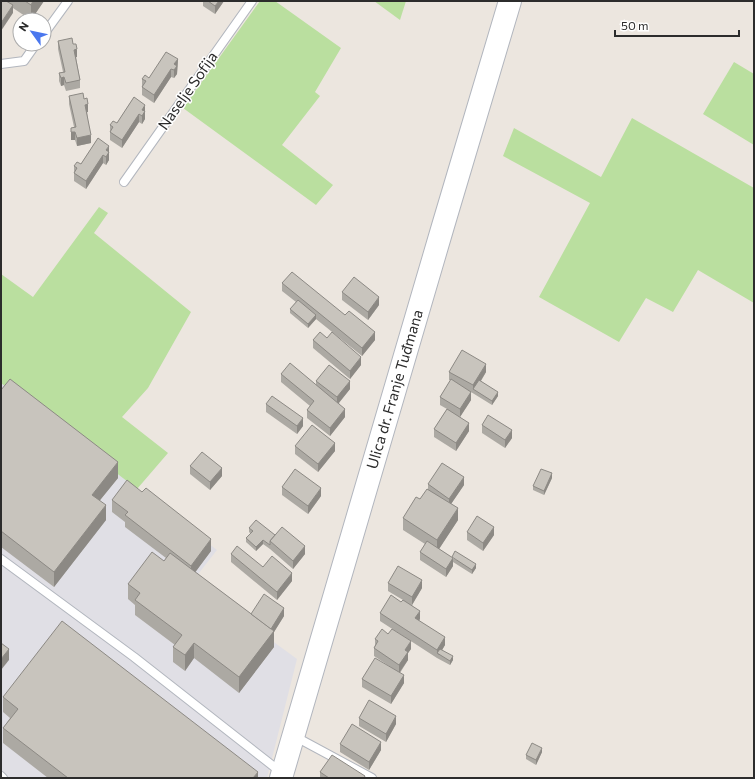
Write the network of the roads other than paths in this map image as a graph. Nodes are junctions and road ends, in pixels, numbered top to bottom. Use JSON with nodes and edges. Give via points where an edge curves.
{"nodes":[{"id":1,"x":68,"y":1,"type":"edge"},
{"id":2,"x":252,"y":1,"type":"edge"},
{"id":3,"x":510,"y":1,"type":"edge"},
{"id":4,"x":52,"y":23,"type":"edge"},
{"id":5,"x":30,"y":52,"type":"edge"},
{"id":6,"x":1,"y":64,"type":"edge"},
{"id":7,"x":124,"y":182,"type":"dead end"},
{"id":8,"x":1,"y":559,"type":"edge"},
{"id":9,"x":294,"y":736,"type":"junction"},
{"id":10,"x":282,"y":776,"type":"edge"},
{"id":11,"x":372,"y":778,"type":"edge"}],
"edges":[{"from":1,"to":4,"type":"lane"},
{"from":2,"to":7,"type":"lane","name":"Naselje Sofija"},
{"from":3,"to":9,"type":"main road","name":"Ulica dr. Franje Tuđmana"},
{"from":5,"to":6,"type":"lane","via":[[24,61]]},
{"from":8,"to":10,"type":"lane","via":[[134,656]]},
{"from":9,"to":10,"type":"main road","name":"Ulica dr. Franje Tuđmana"},
{"from":9,"to":11,"type":"lane"}]}
